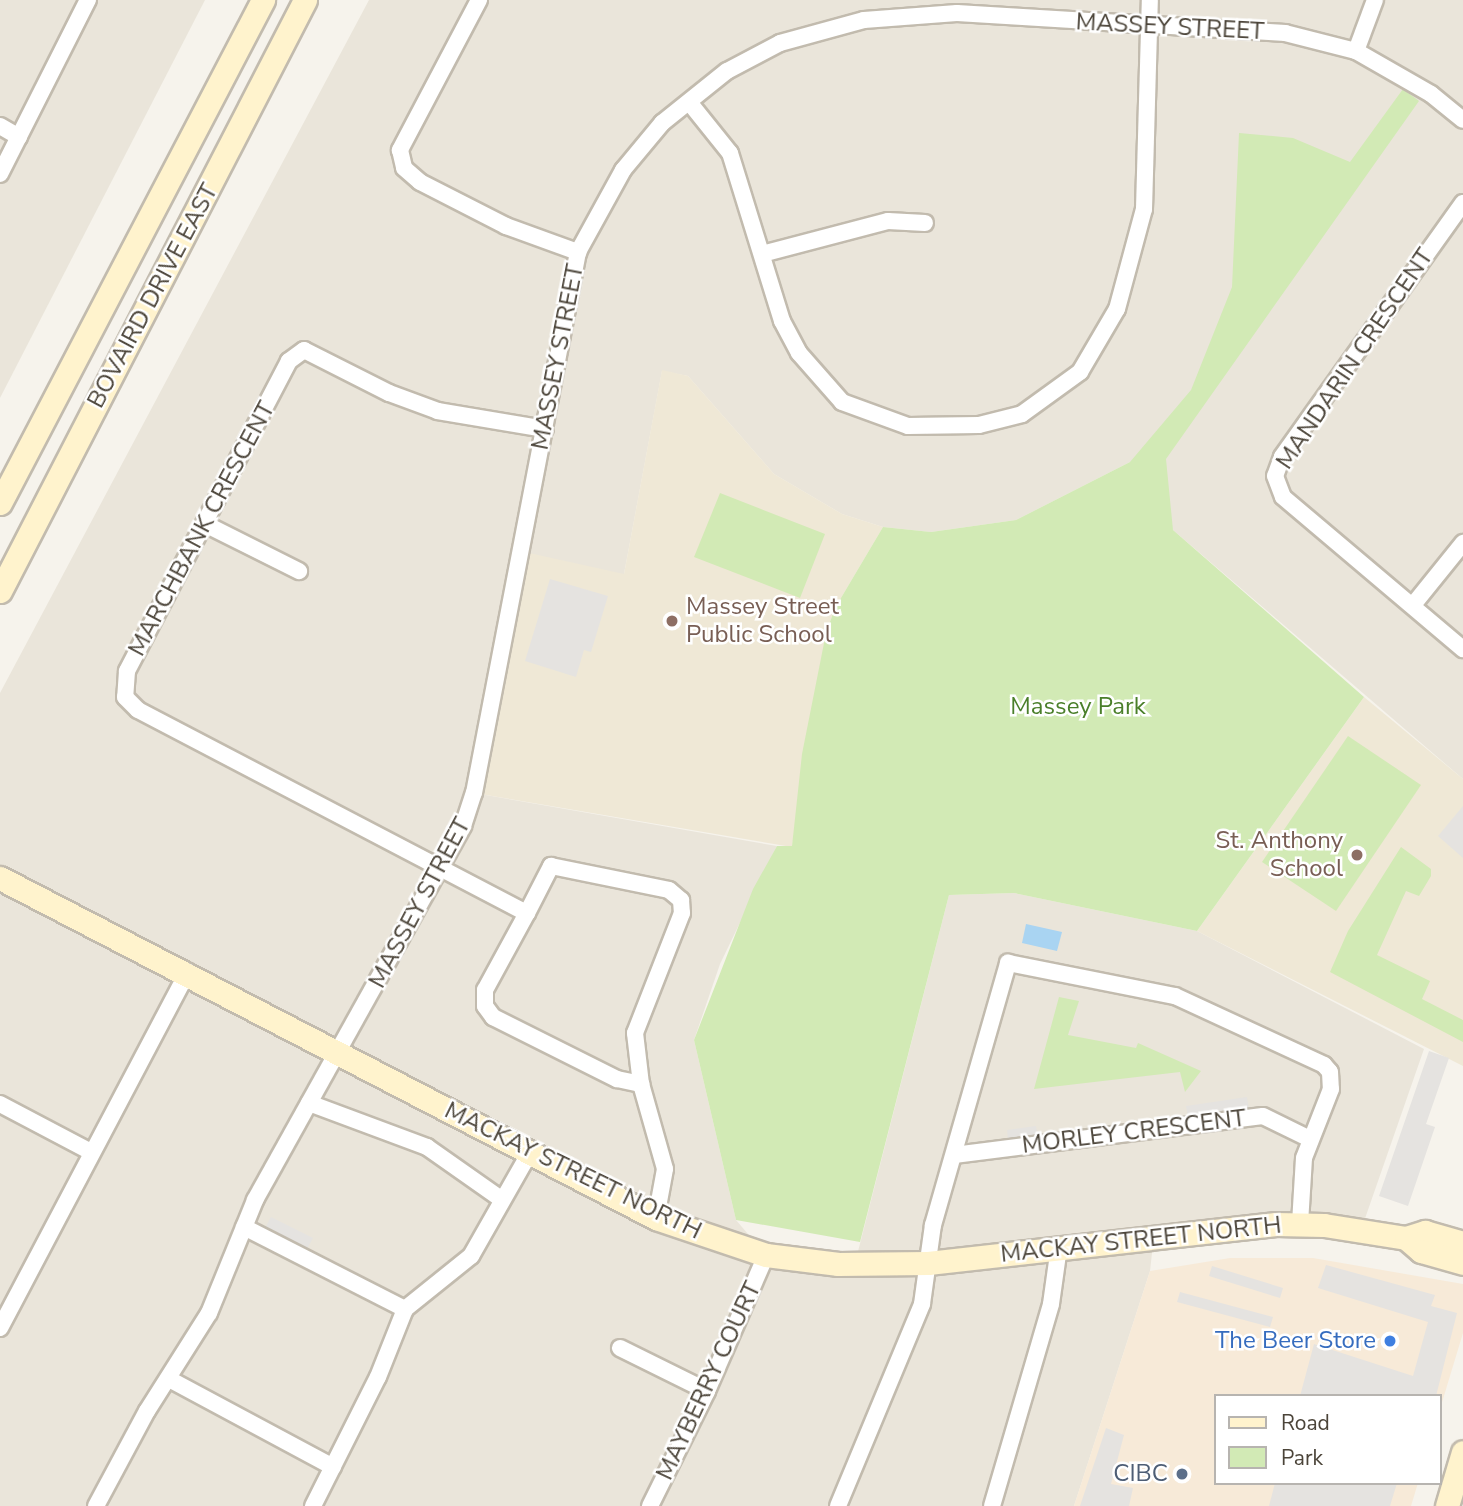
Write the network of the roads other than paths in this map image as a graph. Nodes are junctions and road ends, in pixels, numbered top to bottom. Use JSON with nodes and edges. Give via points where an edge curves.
{"nodes":[{"id":1,"x":88,"y":0,"type":"edge"},
{"id":2,"x":263,"y":0,"type":"edge"},
{"id":3,"x":305,"y":0,"type":"edge"},
{"id":4,"x":479,"y":0,"type":"edge"},
{"id":5,"x":1150,"y":0,"type":"edge"},
{"id":6,"x":1376,"y":0,"type":"edge"},
{"id":7,"x":957,"y":7,"type":"edge"},
{"id":8,"x":1148,"y":24,"type":"junction"},
{"id":9,"x":1356,"y":51,"type":"junction"},
{"id":10,"x":689,"y":102,"type":"junction"},
{"id":11,"x":1463,"y":120,"type":"edge"},
{"id":12,"x":0,"y":126,"type":"edge"},
{"id":13,"x":19,"y":137,"type":"junction"},
{"id":14,"x":0,"y":174,"type":"edge"},
{"id":15,"x":1463,"y":203,"type":"edge"},
{"id":16,"x":925,"y":223,"type":"dead end"},
{"id":17,"x":578,"y":252,"type":"junction"},
{"id":18,"x":762,"y":254,"type":"junction"},
{"id":19,"x":545,"y":429,"type":"junction"},
{"id":20,"x":0,"y":503,"type":"edge"},
{"id":21,"x":206,"y":525,"type":"junction"},
{"id":22,"x":1463,"y":543,"type":"edge"},
{"id":23,"x":299,"y":571,"type":"dead end"},
{"id":24,"x":0,"y":591,"type":"edge"},
{"id":25,"x":1413,"y":605,"type":"junction"},
{"id":26,"x":1463,"y":649,"type":"edge"},
{"id":27,"x":440,"y":870,"type":"junction"},
{"id":28,"x":0,"y":878,"type":"edge"},
{"id":29,"x":527,"y":914,"type":"junction"},
{"id":30,"x":188,"y":972,"type":"junction"},
{"id":31,"x":340,"y":1052,"type":"junction"},
{"id":32,"x":641,"y":1084,"type":"junction"},
{"id":33,"x":309,"y":1102,"type":"junction"},
{"id":34,"x":0,"y":1104,"type":"edge"},
{"id":35,"x":1310,"y":1139,"type":"junction"},
{"id":36,"x":91,"y":1152,"type":"junction"},
{"id":37,"x":530,"y":1152,"type":"junction"},
{"id":38,"x":954,"y":1155,"type":"junction"},
{"id":39,"x":500,"y":1199,"type":"junction"},
{"id":40,"x":656,"y":1218,"type":"junction"},
{"id":41,"x":1300,"y":1224,"type":"junction"},
{"id":42,"x":244,"y":1227,"type":"junction"},
{"id":43,"x":1406,"y":1238,"type":"junction"},
{"id":44,"x":1463,"y":1243,"type":"edge"},
{"id":45,"x":1059,"y":1247,"type":"junction"},
{"id":46,"x":766,"y":1255,"type":"junction"},
{"id":47,"x":928,"y":1263,"type":"junction"},
{"id":48,"x":1463,"y":1263,"type":"edge"},
{"id":49,"x":405,"y":1309,"type":"junction"},
{"id":50,"x":0,"y":1328,"type":"edge"},
{"id":51,"x":620,"y":1348,"type":"dead end"},
{"id":52,"x":169,"y":1380,"type":"junction"},
{"id":53,"x":707,"y":1391,"type":"junction"},
{"id":54,"x":1463,"y":1452,"type":"edge"},
{"id":55,"x":333,"y":1467,"type":"junction"},
{"id":56,"x":96,"y":1506,"type":"edge"},
{"id":57,"x":313,"y":1506,"type":"edge"},
{"id":58,"x":650,"y":1506,"type":"edge"},
{"id":59,"x":838,"y":1506,"type":"edge"},
{"id":60,"x":992,"y":1506,"type":"edge"},
{"id":61,"x":1447,"y":1506,"type":"edge"}],
"edges":[{"from":1,"to":13,"type":"street"},
{"from":2,"to":20,"type":"street","name":"BOVAIRD DRIVE EAST"},
{"from":3,"to":24,"type":"street","name":"BOVAIRD DRIVE EAST"},
{"from":4,"to":17,"type":"street","via":[[400,150],[404,168],[420,183],[506,226]]},
{"from":5,"to":8,"type":"street"},
{"from":6,"to":9,"type":"street"},
{"from":7,"to":8,"type":"street","name":"MASSEY STREET"},
{"from":7,"to":10,"type":"street","name":"MASSEY STREET","via":[[864,20],[780,43],[727,71]]},
{"from":8,"to":9,"type":"street","name":"MASSEY STREET","via":[[1285,33]]},
{"from":8,"to":18,"type":"street","via":[[1144,209],[1134,260],[1118,309],[1080,372],[1022,414],[938,429],[908,426],[842,402],[799,353],[782,320]]},
{"from":9,"to":11,"type":"street","name":"MASSEY STREET","via":[[1431,94]]},
{"from":10,"to":17,"type":"street","name":"MASSEY STREET","via":[[662,123],[623,170]]},
{"from":10,"to":18,"type":"street","via":[[730,153]]},
{"from":12,"to":13,"type":"street"},
{"from":13,"to":14,"type":"street"},
{"from":15,"to":25,"type":"street","name":"MANDARIN CRESCENT","via":[[1282,457],[1275,476],[1283,497]]},
{"from":16,"to":18,"type":"street","via":[[888,221]]},
{"from":17,"to":19,"type":"street","name":"MASSEY STREET"},
{"from":19,"to":21,"type":"street","name":"MARCHBANK CRESCENT","via":[[438,411],[389,393],[304,350],[289,361]]},
{"from":19,"to":27,"type":"street","name":"MASSEY STREET","via":[[474,793]]},
{"from":21,"to":23,"type":"street"},
{"from":21,"to":27,"type":"street","name":"MARCHBANK CRESCENT","via":[[127,671],[125,697],[138,710]]},
{"from":22,"to":25,"type":"street"},
{"from":25,"to":26,"type":"street","name":"MANDARIN CRESCENT"},
{"from":27,"to":29,"type":"street"},
{"from":27,"to":31,"type":"street","name":"MASSEY STREET"},
{"from":28,"to":30,"type":"street","name":"MACKAY STREET NORTH"},
{"from":29,"to":32,"type":"street","via":[[485,990],[485,1006],[493,1017],[604,1073]]},
{"from":29,"to":32,"type":"street","via":[[551,866],[669,890],[681,900],[682,913],[635,1033]]},
{"from":30,"to":31,"type":"street","name":"MACKAY STREET NORTH"},
{"from":30,"to":36,"type":"street"},
{"from":31,"to":33,"type":"street","name":"MASSEY STREET"},
{"from":31,"to":37,"type":"street","name":"MACKAY STREET NORTH"},
{"from":32,"to":40,"type":"street","via":[[664,1170]]},
{"from":33,"to":39,"type":"street","via":[[428,1147]]},
{"from":33,"to":42,"type":"street","name":"MASSEY STREET"},
{"from":34,"to":36,"type":"street"},
{"from":35,"to":38,"type":"street","name":"MORLEY CRESCENT","via":[[1263,1116]]},
{"from":35,"to":38,"type":"street","via":[[1331,1089],[1330,1072],[1324,1065],[1175,996],[1008,963]]},
{"from":35,"to":41,"type":"street","via":[[1300,1176]]},
{"from":36,"to":50,"type":"street"},
{"from":37,"to":39,"type":"street"},
{"from":37,"to":40,"type":"street","name":"MACKAY STREET NORTH"},
{"from":38,"to":47,"type":"street","via":[[933,1225]]},
{"from":39,"to":49,"type":"street","via":[[471,1256]]},
{"from":40,"to":46,"type":"street","name":"MACKAY STREET NORTH"},
{"from":41,"to":43,"type":"street","name":"MACKAY STREET NORTH"},
{"from":41,"to":45,"type":"street","name":"MACKAY STREET NORTH","via":[[1214,1228]]},
{"from":42,"to":49,"type":"street"},
{"from":42,"to":52,"type":"street","name":"MASSEY STREET","via":[[209,1313]]},
{"from":43,"to":44,"type":"street","name":"MACKAY STREET NORTH","via":[[1425,1232]]},
{"from":43,"to":48,"type":"street","name":"MACKAY STREET NORTH","via":[[1421,1251]]},
{"from":45,"to":47,"type":"street","name":"MACKAY STREET NORTH"},
{"from":45,"to":60,"type":"street","via":[[1051,1304]]},
{"from":46,"to":47,"type":"street","name":"MACKAY STREET NORTH","via":[[838,1264]]},
{"from":46,"to":53,"type":"street","name":"MAYBERRY COURT"},
{"from":47,"to":59,"type":"street","via":[[922,1304]]},
{"from":49,"to":55,"type":"street","via":[[378,1377]]},
{"from":51,"to":53,"type":"street"},
{"from":52,"to":55,"type":"street"},
{"from":52,"to":56,"type":"street","name":"MASSEY STREET"},
{"from":53,"to":58,"type":"street","name":"MAYBERRY COURT"},
{"from":54,"to":61,"type":"street"},
{"from":55,"to":57,"type":"street"}]}
